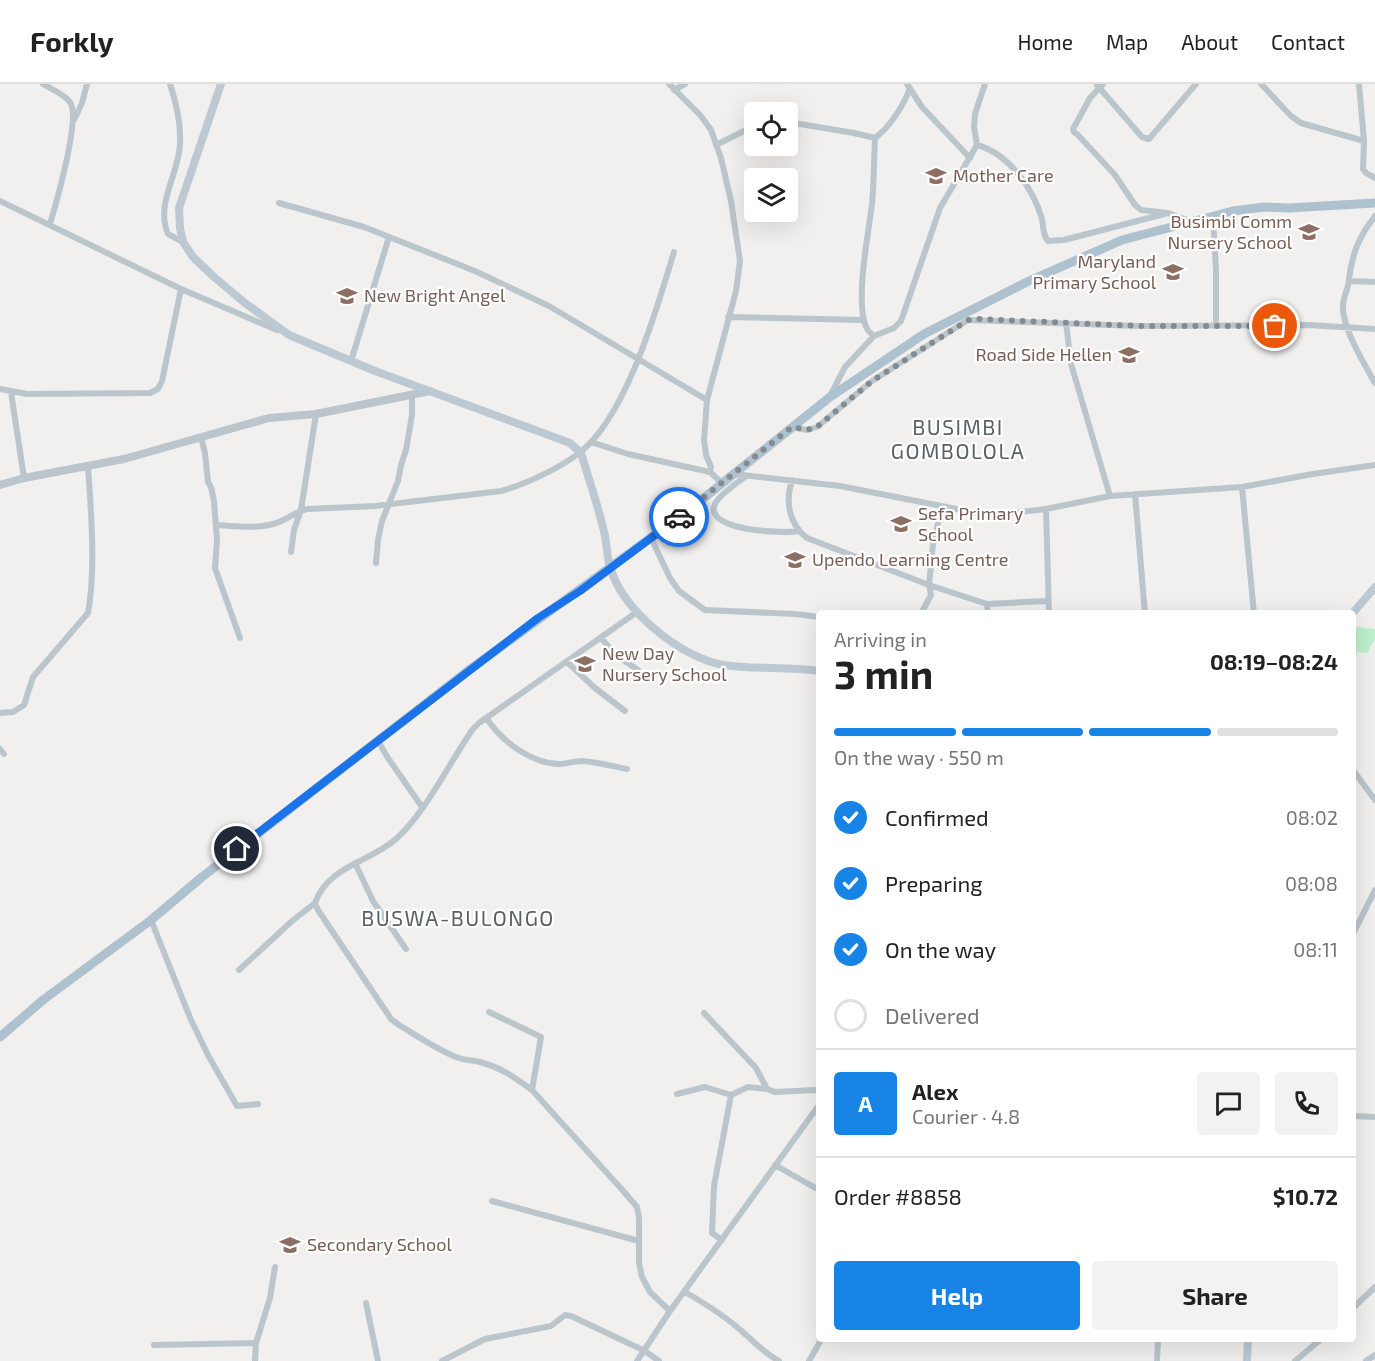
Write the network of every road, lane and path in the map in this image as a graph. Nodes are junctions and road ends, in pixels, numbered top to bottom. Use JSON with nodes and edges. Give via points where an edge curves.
{"nodes":[{"id":1,"x":43,"y":84,"type":"edge"},
{"id":2,"x":87,"y":84,"type":"edge"},
{"id":3,"x":170,"y":84,"type":"edge"},
{"id":4,"x":221,"y":84,"type":"edge"},
{"id":5,"x":685,"y":84,"type":"edge"},
{"id":6,"x":985,"y":84,"type":"edge"},
{"id":7,"x":1196,"y":84,"type":"edge"},
{"id":8,"x":1260,"y":84,"type":"edge"},
{"id":9,"x":1359,"y":84,"type":"edge"},
{"id":10,"x":1099,"y":85,"type":"edge"},
{"id":11,"x":909,"y":86,"type":"edge"},
{"id":12,"x":672,"y":87,"type":"edge"},
{"id":13,"x":73,"y":123,"type":"junction"},
{"id":14,"x":798,"y":124,"type":"edge"},
{"id":15,"x":744,"y":131,"type":"edge"},
{"id":16,"x":875,"y":138,"type":"junction"},
{"id":17,"x":1364,"y":141,"type":"junction"},
{"id":18,"x":716,"y":145,"type":"junction"},
{"id":19,"x":977,"y":145,"type":"junction"},
{"id":20,"x":970,"y":158,"type":"junction"},
{"id":21,"x":1375,"y":178,"type":"edge"},
{"id":22,"x":0,"y":201,"type":"edge"},
{"id":23,"x":279,"y":203,"type":"dead end"},
{"id":24,"x":1375,"y":203,"type":"edge"},
{"id":25,"x":1168,"y":213,"type":"junction"},
{"id":26,"x":1375,"y":216,"type":"edge"},
{"id":27,"x":1213,"y":217,"type":"junction"},
{"id":28,"x":1191,"y":222,"type":"junction"},
{"id":29,"x":50,"y":224,"type":"junction"},
{"id":30,"x":389,"y":237,"type":"junction"},
{"id":31,"x":183,"y":242,"type":"junction"},
{"id":32,"x":674,"y":252,"type":"dead end"},
{"id":33,"x":1350,"y":280,"type":"junction"},
{"id":34,"x":1375,"y":282,"type":"edge"},
{"id":35,"x":181,"y":289,"type":"junction"},
{"id":36,"x":728,"y":317,"type":"junction"},
{"id":37,"x":864,"y":320,"type":"junction"},
{"id":38,"x":1066,"y":323,"type":"junction"},
{"id":39,"x":1216,"y":324,"type":"junction"},
{"id":40,"x":1348,"y":328,"type":"junction"},
{"id":41,"x":1375,"y":328,"type":"edge"},
{"id":42,"x":289,"y":335,"type":"junction"},
{"id":43,"x":874,"y":336,"type":"junction"},
{"id":44,"x":637,"y":359,"type":"junction"},
{"id":45,"x":351,"y":361,"type":"junction"},
{"id":46,"x":1375,"y":382,"type":"edge"},
{"id":47,"x":0,"y":389,"type":"edge"},
{"id":48,"x":430,"y":391,"type":"junction"},
{"id":49,"x":11,"y":392,"type":"junction"},
{"id":50,"x":412,"y":394,"type":"junction"},
{"id":51,"x":830,"y":397,"type":"junction"},
{"id":52,"x":707,"y":400,"type":"junction"},
{"id":53,"x":316,"y":414,"type":"junction"},
{"id":54,"x":792,"y":427,"type":"junction"},
{"id":55,"x":201,"y":437,"type":"junction"},
{"id":56,"x":591,"y":442,"type":"junction"},
{"id":57,"x":580,"y":453,"type":"junction"},
{"id":58,"x":1375,"y":465,"type":"edge"},
{"id":59,"x":88,"y":466,"type":"junction"},
{"id":60,"x":710,"y":472,"type":"junction"},
{"id":61,"x":734,"y":474,"type":"junction"},
{"id":62,"x":746,"y":476,"type":"junction"},
{"id":63,"x":24,"y":478,"type":"junction"},
{"id":64,"x":792,"y":480,"type":"junction"},
{"id":65,"x":722,"y":483,"type":"junction"},
{"id":66,"x":0,"y":485,"type":"edge"},
{"id":67,"x":1242,"y":487,"type":"junction"},
{"id":68,"x":1135,"y":494,"type":"junction"},
{"id":69,"x":1110,"y":495,"type":"junction"},
{"id":70,"x":388,"y":504,"type":"junction"},
{"id":71,"x":942,"y":506,"type":"junction"},
{"id":72,"x":1046,"y":509,"type":"junction"},
{"id":73,"x":301,"y":510,"type":"junction"},
{"id":74,"x":216,"y":525,"type":"junction"},
{"id":75,"x":798,"y":531,"type":"junction"},
{"id":76,"x":651,"y":538,"type":"junction"},
{"id":77,"x":291,"y":552,"type":"dead end"},
{"id":78,"x":376,"y":563,"type":"dead end"},
{"id":79,"x":610,"y":568,"type":"junction"},
{"id":80,"x":929,"y":585,"type":"junction"},
{"id":81,"x":1375,"y":587,"type":"edge"},
{"id":82,"x":1048,"y":601,"type":"junction"},
{"id":83,"x":987,"y":604,"type":"junction"},
{"id":84,"x":923,"y":610,"type":"edge"},
{"id":85,"x":988,"y":610,"type":"edge"},
{"id":86,"x":1048,"y":610,"type":"edge"},
{"id":87,"x":1145,"y":610,"type":"edge"},
{"id":88,"x":1254,"y":610,"type":"edge"},
{"id":89,"x":1355,"y":610,"type":"edge"},
{"id":90,"x":637,"y":612,"type":"junction"},
{"id":91,"x":816,"y":617,"type":"edge"},
{"id":92,"x":240,"y":638,"type":"dead end"},
{"id":93,"x":601,"y":638,"type":"junction"},
{"id":94,"x":567,"y":662,"type":"junction"},
{"id":95,"x":638,"y":670,"type":"dead end"},
{"id":96,"x":816,"y":671,"type":"edge"},
{"id":97,"x":625,"y":711,"type":"dead end"},
{"id":98,"x":0,"y":713,"type":"edge"},
{"id":99,"x":486,"y":718,"type":"junction"},
{"id":100,"x":378,"y":741,"type":"junction"},
{"id":101,"x":627,"y":769,"type":"dead end"},
{"id":102,"x":1356,"y":774,"type":"edge"},
{"id":103,"x":1375,"y":800,"type":"edge"},
{"id":104,"x":422,"y":807,"type":"junction"},
{"id":105,"x":356,"y":863,"type":"junction"},
{"id":106,"x":1375,"y":890,"type":"edge"},
{"id":107,"x":315,"y":903,"type":"junction"},
{"id":108,"x":152,"y":920,"type":"junction"},
{"id":109,"x":1356,"y":928,"type":"edge"},
{"id":110,"x":406,"y":949,"type":"dead end"},
{"id":111,"x":239,"y":970,"type":"dead end"},
{"id":112,"x":489,"y":1012,"type":"dead end"},
{"id":113,"x":704,"y":1013,"type":"dead end"},
{"id":114,"x":0,"y":1037,"type":"edge"},
{"id":115,"x":767,"y":1089,"type":"junction"},
{"id":116,"x":532,"y":1090,"type":"junction"},
{"id":117,"x":816,"y":1090,"type":"edge"},
{"id":118,"x":677,"y":1094,"type":"dead end"},
{"id":119,"x":731,"y":1095,"type":"junction"},
{"id":120,"x":258,"y":1104,"type":"dead end"},
{"id":121,"x":816,"y":1109,"type":"edge"},
{"id":122,"x":1356,"y":1116,"type":"edge"},
{"id":123,"x":1375,"y":1117,"type":"edge"},
{"id":124,"x":775,"y":1164,"type":"junction"},
{"id":125,"x":816,"y":1188,"type":"edge"},
{"id":126,"x":492,"y":1201,"type":"dead end"},
{"id":127,"x":722,"y":1240,"type":"junction"},
{"id":128,"x":639,"y":1241,"type":"junction"},
{"id":129,"x":274,"y":1267,"type":"dead end"},
{"id":130,"x":1375,"y":1287,"type":"edge"},
{"id":131,"x":685,"y":1292,"type":"junction"},
{"id":132,"x":366,"y":1303,"type":"dead end"},
{"id":133,"x":1356,"y":1305,"type":"edge"},
{"id":134,"x":670,"y":1311,"type":"junction"},
{"id":135,"x":820,"y":1342,"type":"edge"},
{"id":136,"x":1158,"y":1342,"type":"edge"},
{"id":137,"x":1248,"y":1342,"type":"edge"},
{"id":138,"x":1318,"y":1342,"type":"edge"},
{"id":139,"x":256,"y":1343,"type":"junction"},
{"id":140,"x":154,"y":1345,"type":"dead end"},
{"id":141,"x":645,"y":1351,"type":"junction"},
{"id":142,"x":1375,"y":1355,"type":"edge"},
{"id":143,"x":255,"y":1361,"type":"edge"},
{"id":144,"x":378,"y":1361,"type":"edge"},
{"id":145,"x":442,"y":1361,"type":"edge"},
{"id":146,"x":637,"y":1361,"type":"edge"},
{"id":147,"x":659,"y":1361,"type":"edge"},
{"id":148,"x":779,"y":1361,"type":"edge"},
{"id":149,"x":809,"y":1361,"type":"edge"},
{"id":150,"x":1156,"y":1361,"type":"edge"},
{"id":151,"x":1247,"y":1361,"type":"edge"},
{"id":152,"x":1295,"y":1361,"type":"edge"},
{"id":153,"x":1366,"y":1361,"type":"edge"}],
"edges":[{"from":1,"to":13,"type":"street","via":[[70,102]]},
{"from":2,"to":13,"type":"street"},
{"from":3,"to":31,"type":"street","via":[[180,144],[163,223],[168,234]]},
{"from":4,"to":31,"type":"main road","via":[[179,208]]},
{"from":5,"to":12,"type":"street"},
{"from":6,"to":19,"type":"street","via":[[975,114]]},
{"from":7,"to":10,"type":"street","via":[[1149,139],[1142,137]]},
{"from":8,"to":17,"type":"street","via":[[1301,123]]},
{"from":9,"to":17,"type":"street"},
{"from":10,"to":25,"type":"street","via":[[1074,132],[1102,159],[1135,205],[1142,210]]},
{"from":11,"to":16,"type":"street","via":[[907,97]]},
{"from":11,"to":20,"type":"street","via":[[922,107]]},
{"from":12,"to":18,"type":"street","via":[[701,116]]},
{"from":13,"to":29,"type":"street"},
{"from":14,"to":16,"type":"street"},
{"from":15,"to":18,"type":"street"},
{"from":16,"to":37,"type":"street"},
{"from":17,"to":21,"type":"street","via":[[1363,170]]},
{"from":18,"to":36,"type":"street","via":[[740,261]]},
{"from":19,"to":20,"type":"street"},
{"from":19,"to":25,"type":"street","via":[[1008,162],[1029,190],[1048,241]]},
{"from":20,"to":43,"type":"street","via":[[940,208],[901,321]]},
{"from":22,"to":29,"type":"street"},
{"from":23,"to":30,"type":"street"},
{"from":24,"to":27,"type":"main road","via":[[1264,207]]},
{"from":25,"to":28,"type":"street"},
{"from":26,"to":33,"type":"street","via":[[1351,258]]},
{"from":27,"to":28,"type":"main road"},
{"from":27,"to":39,"type":"street"},
{"from":28,"to":51,"type":"main road","via":[[1122,240],[992,299],[924,334]]},
{"from":29,"to":35,"type":"street"},
{"from":30,"to":44,"type":"street","via":[[476,271],[549,306]]},
{"from":30,"to":45,"type":"street"},
{"from":31,"to":42,"type":"main road","via":[[214,277]]},
{"from":32,"to":44,"type":"street"},
{"from":33,"to":34,"type":"street"},
{"from":33,"to":40,"type":"street","via":[[1343,302]]},
{"from":35,"to":42,"type":"street"},
{"from":35,"to":49,"type":"street","via":[[158,389],[150,393]]},
{"from":36,"to":37,"type":"street"},
{"from":36,"to":52,"type":"street"},
{"from":37,"to":43,"type":"street"},
{"from":38,"to":39,"type":"street"},
{"from":38,"to":54,"type":"street","via":[[968,320],[872,381],[817,427]]},
{"from":38,"to":69,"type":"street","via":[[1071,364]]},
{"from":39,"to":40,"type":"street"},
{"from":40,"to":41,"type":"street"},
{"from":40,"to":46,"type":"street"},
{"from":42,"to":45,"type":"main road"},
{"from":43,"to":51,"type":"street","via":[[845,367]]},
{"from":44,"to":52,"type":"street"},
{"from":44,"to":56,"type":"street","via":[[623,396]]},
{"from":45,"to":48,"type":"main road"},
{"from":47,"to":49,"type":"street"},
{"from":48,"to":50,"type":"street"},
{"from":48,"to":57,"type":"main road","via":[[559,438]]},
{"from":49,"to":63,"type":"street"},
{"from":50,"to":53,"type":"street"},
{"from":50,"to":70,"type":"street","via":[[406,450]]},
{"from":51,"to":54,"type":"main road"},
{"from":52,"to":60,"type":"street","via":[[704,440]]},
{"from":53,"to":55,"type":"street","via":[[268,418]]},
{"from":53,"to":73,"type":"street"},
{"from":54,"to":61,"type":"main road"},
{"from":55,"to":59,"type":"street"},
{"from":55,"to":74,"type":"street"},
{"from":56,"to":57,"type":"street"},
{"from":56,"to":60,"type":"street"},
{"from":57,"to":70,"type":"street","via":[[514,488]]},
{"from":57,"to":79,"type":"main road","via":[[605,536]]},
{"from":58,"to":67,"type":"street"},
{"from":59,"to":63,"type":"street"},
{"from":59,"to":98,"type":"street","via":[[92,547],[88,613],[33,677],[24,705],[13,712]]},
{"from":60,"to":65,"type":"street"},
{"from":61,"to":62,"type":"street"},
{"from":61,"to":65,"type":"main road"},
{"from":62,"to":64,"type":"street"},
{"from":62,"to":75,"type":"street","via":[[715,503],[717,518],[730,526],[787,534]]},
{"from":63,"to":66,"type":"street"},
{"from":64,"to":71,"type":"street"},
{"from":64,"to":75,"type":"street","via":[[791,519]]},
{"from":65,"to":76,"type":"main road"},
{"from":67,"to":68,"type":"street"},
{"from":67,"to":88,"type":"street"},
{"from":68,"to":69,"type":"street"},
{"from":68,"to":87,"type":"street"},
{"from":69,"to":72,"type":"street"},
{"from":70,"to":73,"type":"street"},
{"from":70,"to":78,"type":"street"},
{"from":71,"to":72,"type":"street","via":[[990,514]]},
{"from":71,"to":80,"type":"street"},
{"from":72,"to":82,"type":"street"},
{"from":73,"to":74,"type":"street","via":[[272,524]]},
{"from":73,"to":77,"type":"street"},
{"from":74,"to":92,"type":"street","via":[[215,568]]},
{"from":75,"to":80,"type":"street","via":[[807,538]]},
{"from":76,"to":79,"type":"main road"},
{"from":76,"to":91,"type":"street","via":[[679,591],[705,610]]},
{"from":79,"to":90,"type":"main road"},
{"from":79,"to":100,"type":"main road"},
{"from":80,"to":83,"type":"street"},
{"from":80,"to":84,"type":"street","via":[[931,595]]},
{"from":81,"to":89,"type":"main road"},
{"from":82,"to":83,"type":"street"},
{"from":82,"to":86,"type":"street"},
{"from":83,"to":85,"type":"street"},
{"from":90,"to":93,"type":"street"},
{"from":90,"to":96,"type":"main road","via":[[669,640],[700,658],[724,665]]},
{"from":93,"to":94,"type":"street"},
{"from":93,"to":95,"type":"street","via":[[616,655]]},
{"from":94,"to":97,"type":"street"},
{"from":94,"to":99,"type":"street"},
{"from":99,"to":101,"type":"street","via":[[521,752],[535,759],[559,764],[582,761]]},
{"from":99,"to":104,"type":"street","via":[[473,729]]},
{"from":100,"to":104,"type":"street"},
{"from":100,"to":108,"type":"main road","via":[[202,876]]},
{"from":102,"to":103,"type":"street"},
{"from":104,"to":105,"type":"street","via":[[395,839]]},
{"from":105,"to":107,"type":"street","via":[[334,875]]},
{"from":105,"to":110,"type":"street","via":[[373,901]]},
{"from":106,"to":109,"type":"street"},
{"from":107,"to":111,"type":"street"},
{"from":107,"to":116,"type":"street","via":[[391,1019],[453,1056],[501,1070]]},
{"from":108,"to":114,"type":"main road","via":[[43,1000]]},
{"from":108,"to":120,"type":"street","via":[[214,1067],[237,1106]]},
{"from":112,"to":116,"type":"street","via":[[541,1037]]},
{"from":113,"to":115,"type":"street","via":[[756,1068]]},
{"from":115,"to":117,"type":"street"},
{"from":115,"to":119,"type":"street","via":[[748,1087]]},
{"from":116,"to":128,"type":"street","via":[[637,1207]]},
{"from":118,"to":119,"type":"street","via":[[705,1087]]},
{"from":119,"to":127,"type":"street","via":[[714,1186],[712,1233]]},
{"from":121,"to":124,"type":"street"},
{"from":122,"to":123,"type":"street"},
{"from":124,"to":125,"type":"street"},
{"from":124,"to":127,"type":"street"},
{"from":126,"to":128,"type":"street"},
{"from":127,"to":131,"type":"street"},
{"from":128,"to":134,"type":"street","via":[[642,1277],[650,1292]]},
{"from":129,"to":139,"type":"street","via":[[270,1298]]},
{"from":130,"to":133,"type":"street"},
{"from":131,"to":134,"type":"street"},
{"from":131,"to":148,"type":"street"},
{"from":132,"to":144,"type":"street"},
{"from":134,"to":141,"type":"street"},
{"from":135,"to":149,"type":"street"},
{"from":136,"to":150,"type":"street"},
{"from":137,"to":151,"type":"main road"},
{"from":138,"to":152,"type":"street"},
{"from":139,"to":140,"type":"street"},
{"from":139,"to":143,"type":"street"},
{"from":141,"to":145,"type":"street","via":[[565,1315],[551,1326],[485,1339]]},
{"from":141,"to":146,"type":"street"},
{"from":141,"to":147,"type":"street"},
{"from":142,"to":153,"type":"street"}]}
